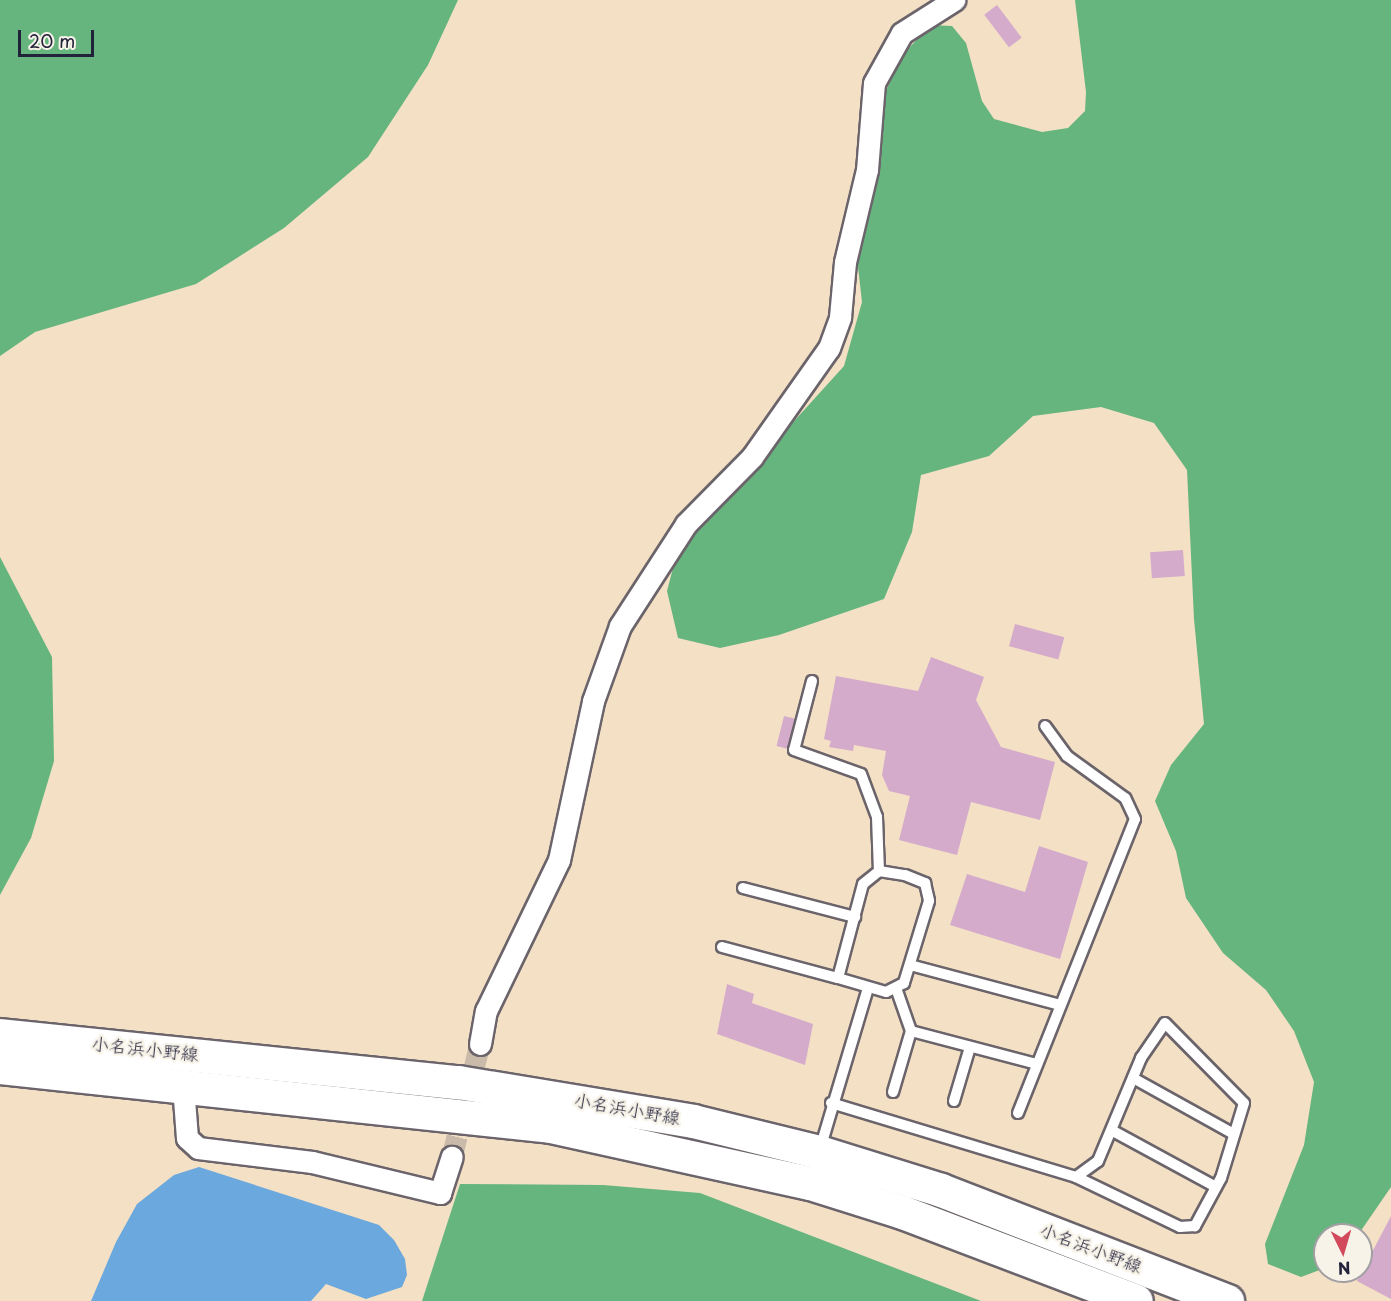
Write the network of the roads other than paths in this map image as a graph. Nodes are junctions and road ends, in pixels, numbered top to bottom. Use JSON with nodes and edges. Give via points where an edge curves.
{"nodes":[{"id":1,"x":954,"y":0,"type":"edge"},
{"id":2,"x":812,"y":681,"type":"dead end"},
{"id":3,"x":1045,"y":726,"type":"dead end"},
{"id":4,"x":879,"y":871,"type":"junction"},
{"id":5,"x":743,"y":888,"type":"dead end"},
{"id":6,"x":855,"y":917,"type":"junction"},
{"id":7,"x":722,"y":947,"type":"dead end"},
{"id":8,"x":910,"y":964,"type":"junction"},
{"id":9,"x":838,"y":978,"type":"junction"},
{"id":10,"x":867,"y":988,"type":"junction"},
{"id":11,"x":896,"y":988,"type":"junction"},
{"id":12,"x":1060,"y":1005,"type":"junction"},
{"id":13,"x":911,"y":1031,"type":"junction"},
{"id":14,"x":0,"y":1035,"type":"edge"},
{"id":15,"x":480,"y":1044,"type":"tunnel mouth"},
{"id":16,"x":970,"y":1047,"type":"junction"},
{"id":17,"x":1037,"y":1064,"type":"junction"},
{"id":18,"x":0,"y":1067,"type":"edge"},
{"id":19,"x":1133,"y":1078,"type":"junction"},
{"id":20,"x":183,"y":1086,"type":"junction"},
{"id":21,"x":892,"y":1092,"type":"dead end"},
{"id":22,"x":954,"y":1101,"type":"dead end"},
{"id":23,"x":831,"y":1102,"type":"junction"},
{"id":24,"x":1018,"y":1113,"type":"dead end"},
{"id":25,"x":1113,"y":1131,"type":"junction"},
{"id":26,"x":1234,"y":1134,"type":"junction"},
{"id":27,"x":452,"y":1157,"type":"tunnel mouth"},
{"id":28,"x":815,"y":1168,"type":"junction"},
{"id":29,"x":1076,"y":1177,"type":"junction"},
{"id":30,"x":1216,"y":1187,"type":"junction"},
{"id":31,"x":1136,"y":1301,"type":"edge"},
{"id":32,"x":1227,"y":1301,"type":"edge"}],
"edges":[{"from":1,"to":15,"type":"street","via":[[902,33],[874,84],[867,170],[847,252],[840,317],[829,348],[752,457],[687,524],[620,626],[593,701],[559,860],[486,1011]]},
{"from":2,"to":4,"type":"lane","via":[[794,750],[861,774],[877,817]]},
{"from":3,"to":12,"type":"lane","via":[[1067,756],[1125,798],[1135,819]]},
{"from":4,"to":6,"type":"lane","via":[[864,884]]},
{"from":4,"to":8,"type":"lane","via":[[925,883],[929,901]]},
{"from":5,"to":6,"type":"lane"},
{"from":6,"to":9,"type":"lane"},
{"from":7,"to":9,"type":"lane"},
{"from":8,"to":11,"type":"lane","via":[[904,983]]},
{"from":8,"to":12,"type":"lane"},
{"from":9,"to":10,"type":"lane"},
{"from":10,"to":11,"type":"lane","via":[[886,992]]},
{"from":10,"to":23,"type":"lane"},
{"from":11,"to":13,"type":"lane"},
{"from":12,"to":17,"type":"lane"},
{"from":13,"to":16,"type":"lane"},
{"from":13,"to":21,"type":"lane"},
{"from":14,"to":28,"type":"main road","name":"小名浜小野線","via":[[481,1085],[693,1120]]},
{"from":16,"to":17,"type":"lane"},
{"from":16,"to":22,"type":"lane"},
{"from":17,"to":24,"type":"lane"},
{"from":18,"to":20,"type":"main road","name":"小名浜小野線"},
{"from":19,"to":25,"type":"lane"},
{"from":19,"to":26,"type":"lane"},
{"from":19,"to":26,"type":"lane","via":[[1141,1058],[1165,1023],[1244,1103]]},
{"from":20,"to":27,"type":"street","via":[[188,1138],[198,1148],[312,1162],[440,1192]]},
{"from":20,"to":28,"type":"main road","name":"小名浜小野線","via":[[550,1126]]},
{"from":23,"to":28,"type":"lane"},
{"from":23,"to":29,"type":"lane"},
{"from":25,"to":29,"type":"lane","via":[[1098,1161]]},
{"from":25,"to":30,"type":"lane"},
{"from":26,"to":30,"type":"lane"},
{"from":28,"to":31,"type":"main road","name":"小名浜小野線","via":[[902,1212]]},
{"from":28,"to":32,"type":"main road","name":"小名浜小野線","via":[[941,1190]]},
{"from":29,"to":30,"type":"lane","via":[[1180,1227],[1195,1226]]}]}
